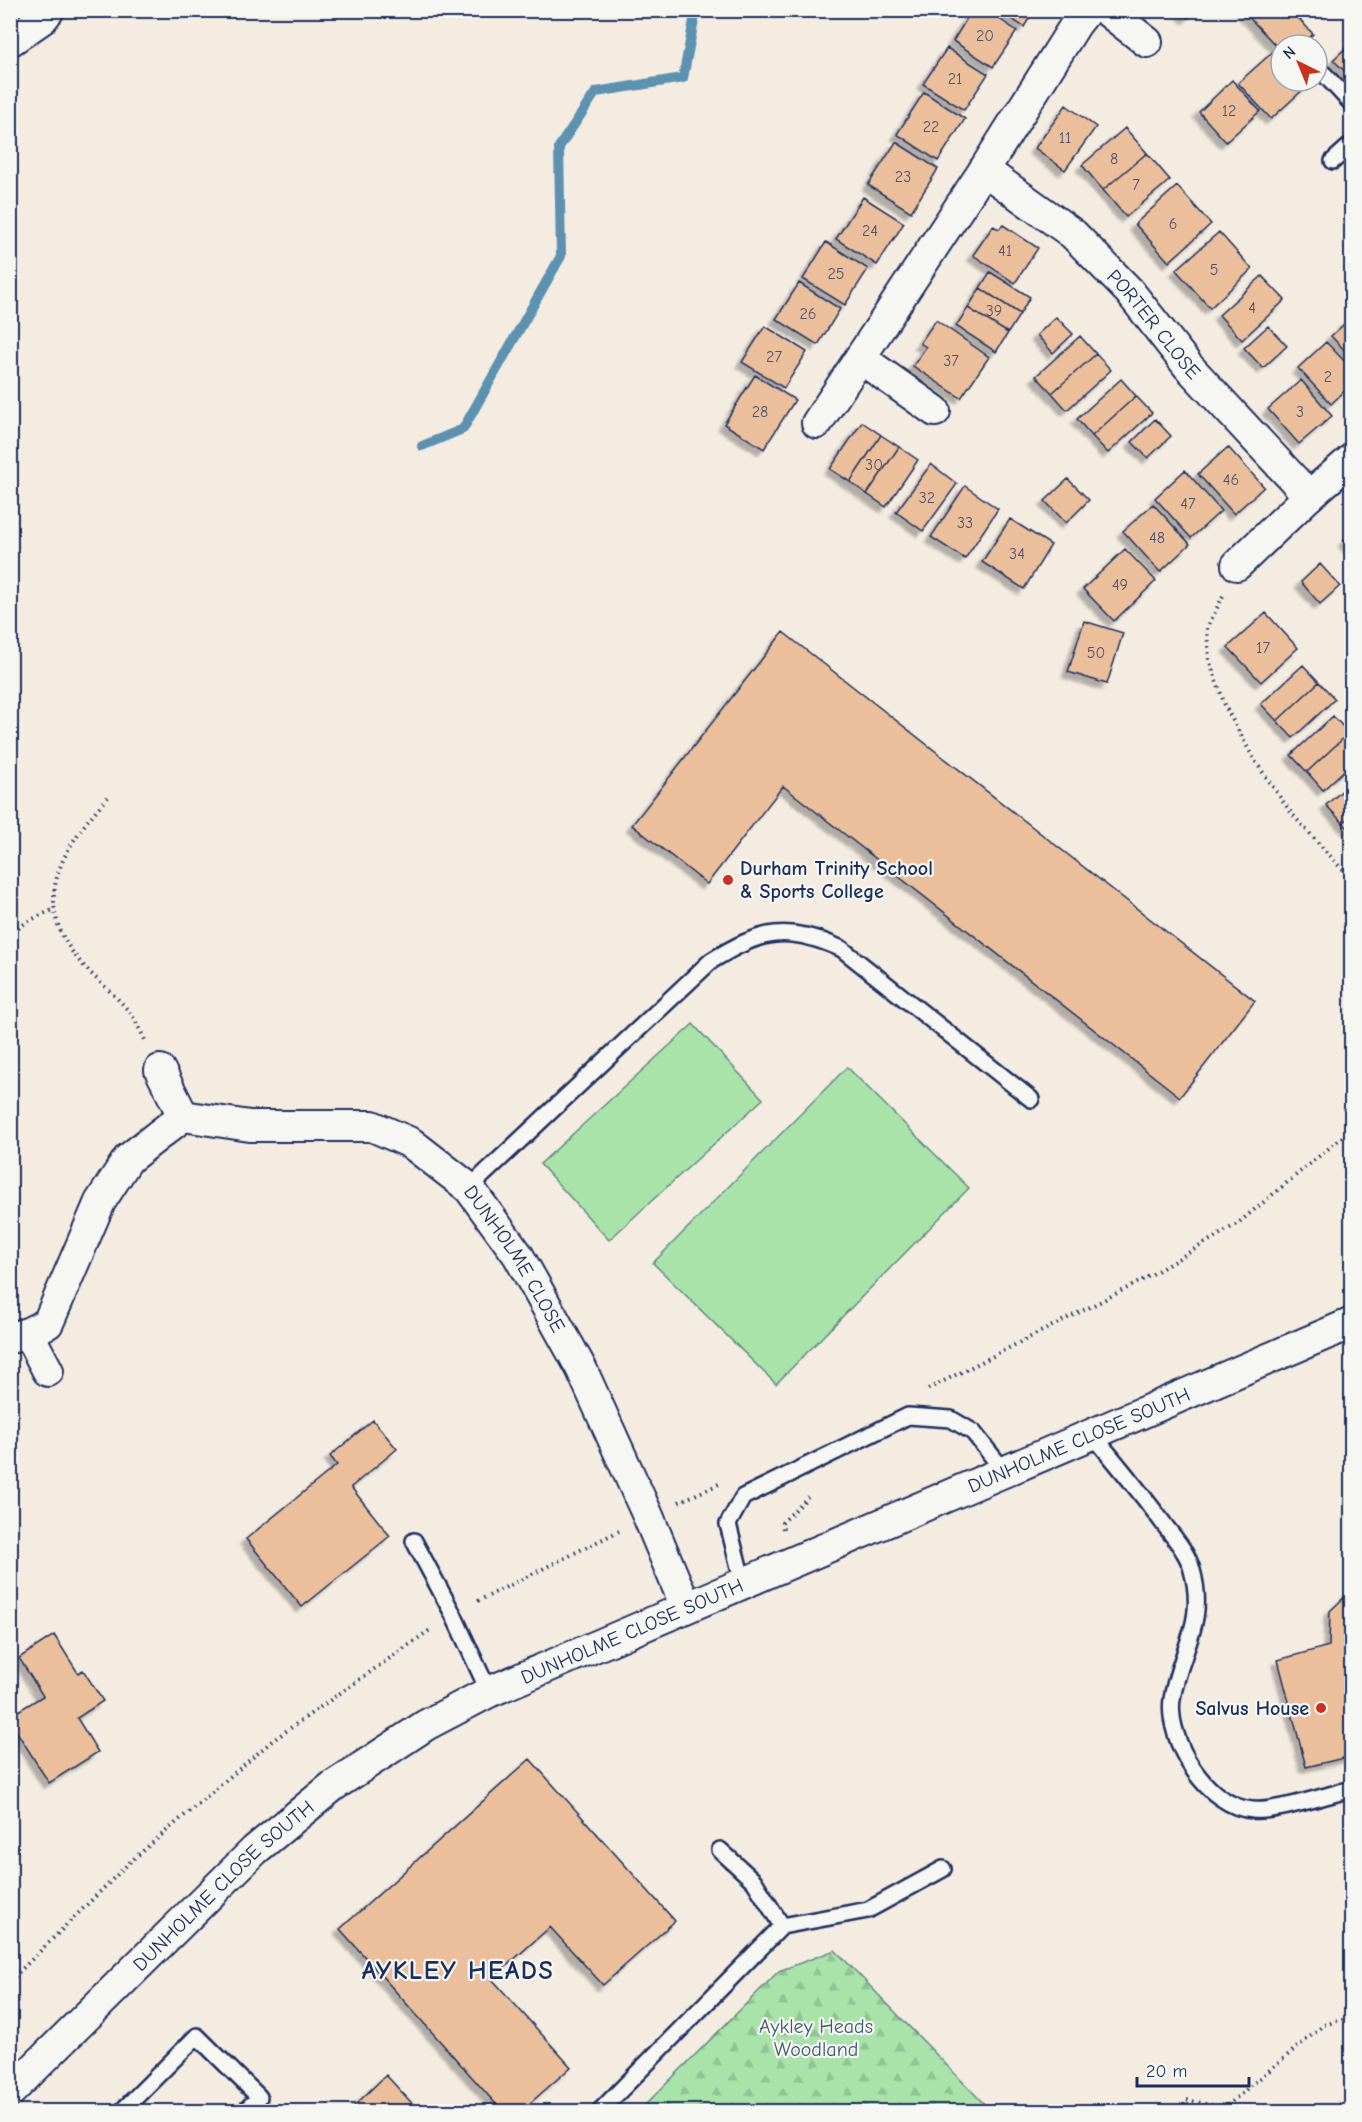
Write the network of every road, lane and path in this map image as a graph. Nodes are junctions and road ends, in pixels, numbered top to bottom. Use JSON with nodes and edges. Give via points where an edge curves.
{"nodes":[{"id":1,"x":49,"y":10,"type":"edge"},
{"id":2,"x":1087,"y":10,"type":"edge"},
{"id":3,"x":1106,"y":10,"type":"edge"},
{"id":4,"x":10,"y":41,"type":"edge"},
{"id":5,"x":1147,"y":42,"type":"dead end"},
{"id":6,"x":1329,"y":79,"type":"edge"},
{"id":7,"x":1352,"y":104,"type":"edge"},
{"id":8,"x":1352,"y":144,"type":"edge"},
{"id":9,"x":1333,"y":161,"type":"dead end"},
{"id":10,"x":984,"y":170,"type":"junction"},
{"id":11,"x":860,"y":358,"type":"junction"},
{"id":12,"x":935,"y":411,"type":"dead end"},
{"id":13,"x":817,"y":423,"type":"dead end"},
{"id":14,"x":1352,"y":459,"type":"edge"},
{"id":15,"x":1309,"y":496,"type":"junction"},
{"id":16,"x":1237,"y":565,"type":"joint"},
{"id":17,"x":108,"y":797,"type":"dead end"},
{"id":18,"x":1352,"y":876,"type":"edge"},
{"id":19,"x":53,"y":910,"type":"junction"},
{"id":20,"x":10,"y":937,"type":"edge"},
{"id":21,"x":160,"y":1070,"type":"joint"},
{"id":22,"x":1031,"y":1099,"type":"dead end"},
{"id":23,"x":183,"y":1116,"type":"junction"},
{"id":24,"x":1352,"y":1129,"type":"edge"},
{"id":25,"x":469,"y":1188,"type":"junction"},
{"id":26,"x":1352,"y":1323,"type":"edge"},
{"id":27,"x":19,"y":1336,"type":"edge"},
{"id":28,"x":48,"y":1371,"type":"dead end"},
{"id":29,"x":923,"y":1391,"type":"dead end"},
{"id":30,"x":1092,"y":1434,"type":"junction"},
{"id":31,"x":806,"y":1467,"type":"junction"},
{"id":32,"x":1004,"y":1471,"type":"junction"},
{"id":33,"x":722,"y":1482,"type":"dead end"},
{"id":34,"x":648,"y":1516,"type":"junction"},
{"id":35,"x":414,"y":1541,"type":"dead end"},
{"id":36,"x":794,"y":1562,"type":"junction"},
{"id":37,"x":743,"y":1583,"type":"junction"},
{"id":38,"x":686,"y":1608,"type":"junction"},
{"id":39,"x":453,"y":1614,"type":"junction"},
{"id":40,"x":489,"y":1692,"type":"junction"},
{"id":41,"x":1352,"y":1789,"type":"edge"},
{"id":42,"x":720,"y":1850,"type":"dead end"},
{"id":43,"x":943,"y":1869,"type":"dead end"},
{"id":44,"x":782,"y":1926,"type":"junction"},
{"id":45,"x":10,"y":1981,"type":"edge"},
{"id":46,"x":1352,"y":2017,"type":"edge"},
{"id":47,"x":10,"y":2092,"type":"edge"},
{"id":48,"x":1187,"y":2100,"type":"dead end"},
{"id":49,"x":121,"y":2112,"type":"edge"},
{"id":50,"x":244,"y":2112,"type":"edge"},
{"id":51,"x":599,"y":2112,"type":"edge"}],
"edges":[{"from":1,"to":4,"type":"street"},
{"from":2,"to":10,"type":"street"},
{"from":3,"to":5,"type":"street"},
{"from":6,"to":7,"type":"lane"},
{"from":8,"to":9,"type":"lane"},
{"from":10,"to":11,"type":"street"},
{"from":10,"to":15,"type":"street","name":"PORTER CLOSE","via":[[1072,234],[1129,291],[1188,366]]},
{"from":11,"to":12,"type":"street"},
{"from":11,"to":13,"type":"street"},
{"from":14,"to":15,"type":"street"},
{"from":15,"to":16,"type":"street"},
{"from":16,"to":18,"type":"path","via":[[1207,628],[1209,660],[1226,708],[1255,761],[1292,814]]},
{"from":17,"to":19,"type":"path","via":[[82,826],[66,854],[55,882]]},
{"from":19,"to":20,"type":"path","via":[[35,917]]},
{"from":19,"to":21,"type":"path","via":[[62,938],[133,1016]]},
{"from":21,"to":23,"type":"street"},
{"from":22,"to":25,"type":"lane","via":[[842,949],[821,939],[776,933],[739,944],[711,962]]},
{"from":23,"to":25,"type":"street","name":"DUNHOLME CLOSE","via":[[250,1126],[372,1126],[411,1143]]},
{"from":23,"to":27,"type":"street","via":[[128,1159],[100,1202],[48,1323]]},
{"from":24,"to":29,"type":"path","via":[[1237,1224],[1139,1282]]},
{"from":25,"to":34,"type":"street","name":"DUNHOLME CLOSE","via":[[518,1255],[581,1368]]},
{"from":26,"to":30,"type":"street","name":"DUNHOLME CLOSE SOUTH"},
{"from":27,"to":28,"type":"street"},
{"from":30,"to":32,"type":"street","name":"DUNHOLME CLOSE SOUTH"},
{"from":30,"to":41,"type":"lane","via":[[1161,1520],[1192,1569],[1197,1614],[1172,1702],[1176,1737],[1195,1772],[1225,1799],[1239,1808],[1255,1811]]},
{"from":31,"to":32,"type":"lane","via":[[908,1416],[951,1419],[974,1432]]},
{"from":31,"to":36,"type":"path","via":[[815,1490],[782,1523]]},
{"from":31,"to":37,"type":"lane","via":[[743,1497],[728,1524]]},
{"from":32,"to":36,"type":"street","name":"DUNHOLME CLOSE SOUTH"},
{"from":33,"to":34,"type":"path"},
{"from":34,"to":38,"type":"street","name":"DUNHOLME CLOSE"},
{"from":34,"to":39,"type":"path"},
{"from":35,"to":39,"type":"lane"},
{"from":36,"to":37,"type":"street","name":"DUNHOLME CLOSE SOUTH"},
{"from":37,"to":38,"type":"street","name":"DUNHOLME CLOSE SOUTH"},
{"from":38,"to":40,"type":"street","name":"DUNHOLME CLOSE SOUTH"},
{"from":39,"to":40,"type":"lane"},
{"from":39,"to":45,"type":"path","via":[[272,1740],[131,1861]]},
{"from":40,"to":47,"type":"street","name":"DUNHOLME CLOSE SOUTH","via":[[426,1725],[333,1786],[255,1850]]},
{"from":42,"to":44,"type":"lane","via":[[754,1881]]},
{"from":43,"to":44,"type":"lane","via":[[868,1910]]},
{"from":44,"to":51,"type":"lane"},
{"from":46,"to":48,"type":"path","via":[[1324,2025],[1224,2108]]},
{"from":49,"to":50,"type":"lane","via":[[197,2036],[259,2097]]}]}
